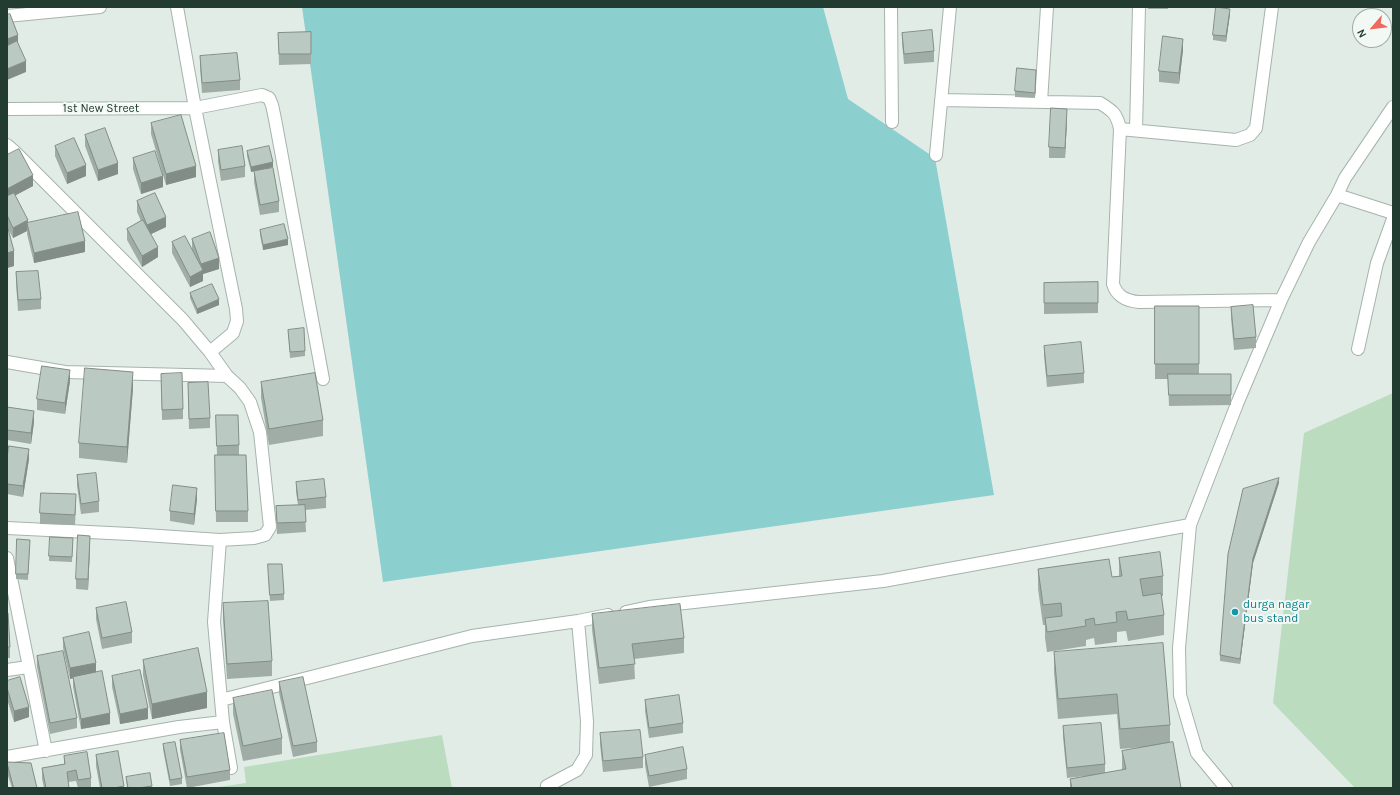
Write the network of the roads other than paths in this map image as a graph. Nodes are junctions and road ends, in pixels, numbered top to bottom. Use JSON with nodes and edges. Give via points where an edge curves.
{"nodes":[{"id":1,"x":100,"y":7,"type":"edge"},
{"id":2,"x":177,"y":7,"type":"edge"},
{"id":3,"x":891,"y":7,"type":"edge"},
{"id":4,"x":950,"y":7,"type":"edge"},
{"id":5,"x":1047,"y":7,"type":"edge"},
{"id":6,"x":1139,"y":7,"type":"edge"},
{"id":7,"x":1272,"y":7,"type":"edge"},
{"id":8,"x":7,"y":16,"type":"edge"},
{"id":9,"x":941,"y":100,"type":"junction"},
{"id":10,"x":1042,"y":102,"type":"junction"},
{"id":11,"x":1393,"y":107,"type":"edge"},
{"id":12,"x":195,"y":108,"type":"junction"},
{"id":13,"x":7,"y":109,"type":"edge"},
{"id":14,"x":892,"y":122,"type":"dead end"},
{"id":15,"x":1120,"y":129,"type":"junction"},
{"id":16,"x":1136,"y":130,"type":"junction"},
{"id":17,"x":7,"y":145,"type":"edge"},
{"id":18,"x":936,"y":155,"type":"dead end"},
{"id":19,"x":1337,"y":195,"type":"junction"},
{"id":20,"x":1393,"y":213,"type":"edge"},
{"id":21,"x":1393,"y":219,"type":"edge"},
{"id":22,"x":1281,"y":300,"type":"junction"},
{"id":23,"x":1358,"y":349,"type":"dead end"},
{"id":24,"x":210,"y":352,"type":"junction"},
{"id":25,"x":7,"y":362,"type":"edge"},
{"id":26,"x":227,"y":376,"type":"junction"},
{"id":27,"x":323,"y":379,"type":"dead end"},
{"id":28,"x":1190,"y":525,"type":"junction"},
{"id":29,"x":7,"y":528,"type":"edge"},
{"id":30,"x":220,"y":540,"type":"junction"},
{"id":31,"x":7,"y":558,"type":"edge"},
{"id":32,"x":578,"y":621,"type":"junction"},
{"id":33,"x":28,"y":668,"type":"junction"},
{"id":34,"x":7,"y":670,"type":"edge"},
{"id":35,"x":221,"y":700,"type":"junction"},
{"id":36,"x":223,"y":722,"type":"junction"},
{"id":37,"x":46,"y":751,"type":"junction"},
{"id":38,"x":7,"y":757,"type":"edge"},
{"id":39,"x":231,"y":768,"type":"edge"},
{"id":40,"x":547,"y":788,"type":"edge"},
{"id":41,"x":1226,"y":788,"type":"edge"}],
"edges":[{"from":1,"to":8,"type":"street"},
{"from":2,"to":12,"type":"street"},
{"from":3,"to":14,"type":"street"},
{"from":4,"to":9,"type":"street"},
{"from":5,"to":10,"type":"street"},
{"from":6,"to":16,"type":"street"},
{"from":7,"to":16,"type":"street","via":[[1256,128],[1250,135],[1236,140]]},
{"from":9,"to":10,"type":"street"},
{"from":9,"to":18,"type":"street"},
{"from":10,"to":15,"type":"street","via":[[1100,103],[1118,118]]},
{"from":11,"to":19,"type":"street","via":[[1345,178]]},
{"from":12,"to":13,"type":"street","name":"1st New Street"},
{"from":12,"to":24,"type":"street","via":[[237,322],[233,333]]},
{"from":12,"to":27,"type":"street","name":"1st New Street","via":[[262,95],[268,98],[272,105]]},
{"from":15,"to":16,"type":"street"},
{"from":15,"to":22,"type":"street","via":[[1113,284],[1115,291],[1128,301],[1139,302]]},
{"from":17,"to":24,"type":"street","via":[[183,320]]},
{"from":19,"to":20,"type":"street"},
{"from":19,"to":22,"type":"street","via":[[1309,242]]},
{"from":21,"to":23,"type":"street","via":[[1377,263]]},
{"from":22,"to":28,"type":"street"},
{"from":24,"to":26,"type":"street"},
{"from":25,"to":26,"type":"street","via":[[65,372]]},
{"from":26,"to":30,"type":"street","via":[[250,402],[260,432],[270,527],[264,535],[254,538]]},
{"from":28,"to":32,"type":"street","via":[[883,581],[648,607]]},
{"from":28,"to":41,"type":"street","via":[[1179,648],[1180,695],[1196,753]]},
{"from":29,"to":30,"type":"street"},
{"from":30,"to":35,"type":"street","via":[[214,622]]},
{"from":31,"to":33,"type":"street"},
{"from":32,"to":35,"type":"street","via":[[472,636]]},
{"from":32,"to":40,"type":"street","via":[[587,721],[586,755],[577,770]]},
{"from":33,"to":34,"type":"street"},
{"from":33,"to":37,"type":"street"},
{"from":35,"to":36,"type":"street"},
{"from":36,"to":37,"type":"street"},
{"from":36,"to":39,"type":"street"},
{"from":37,"to":38,"type":"street"}]}
